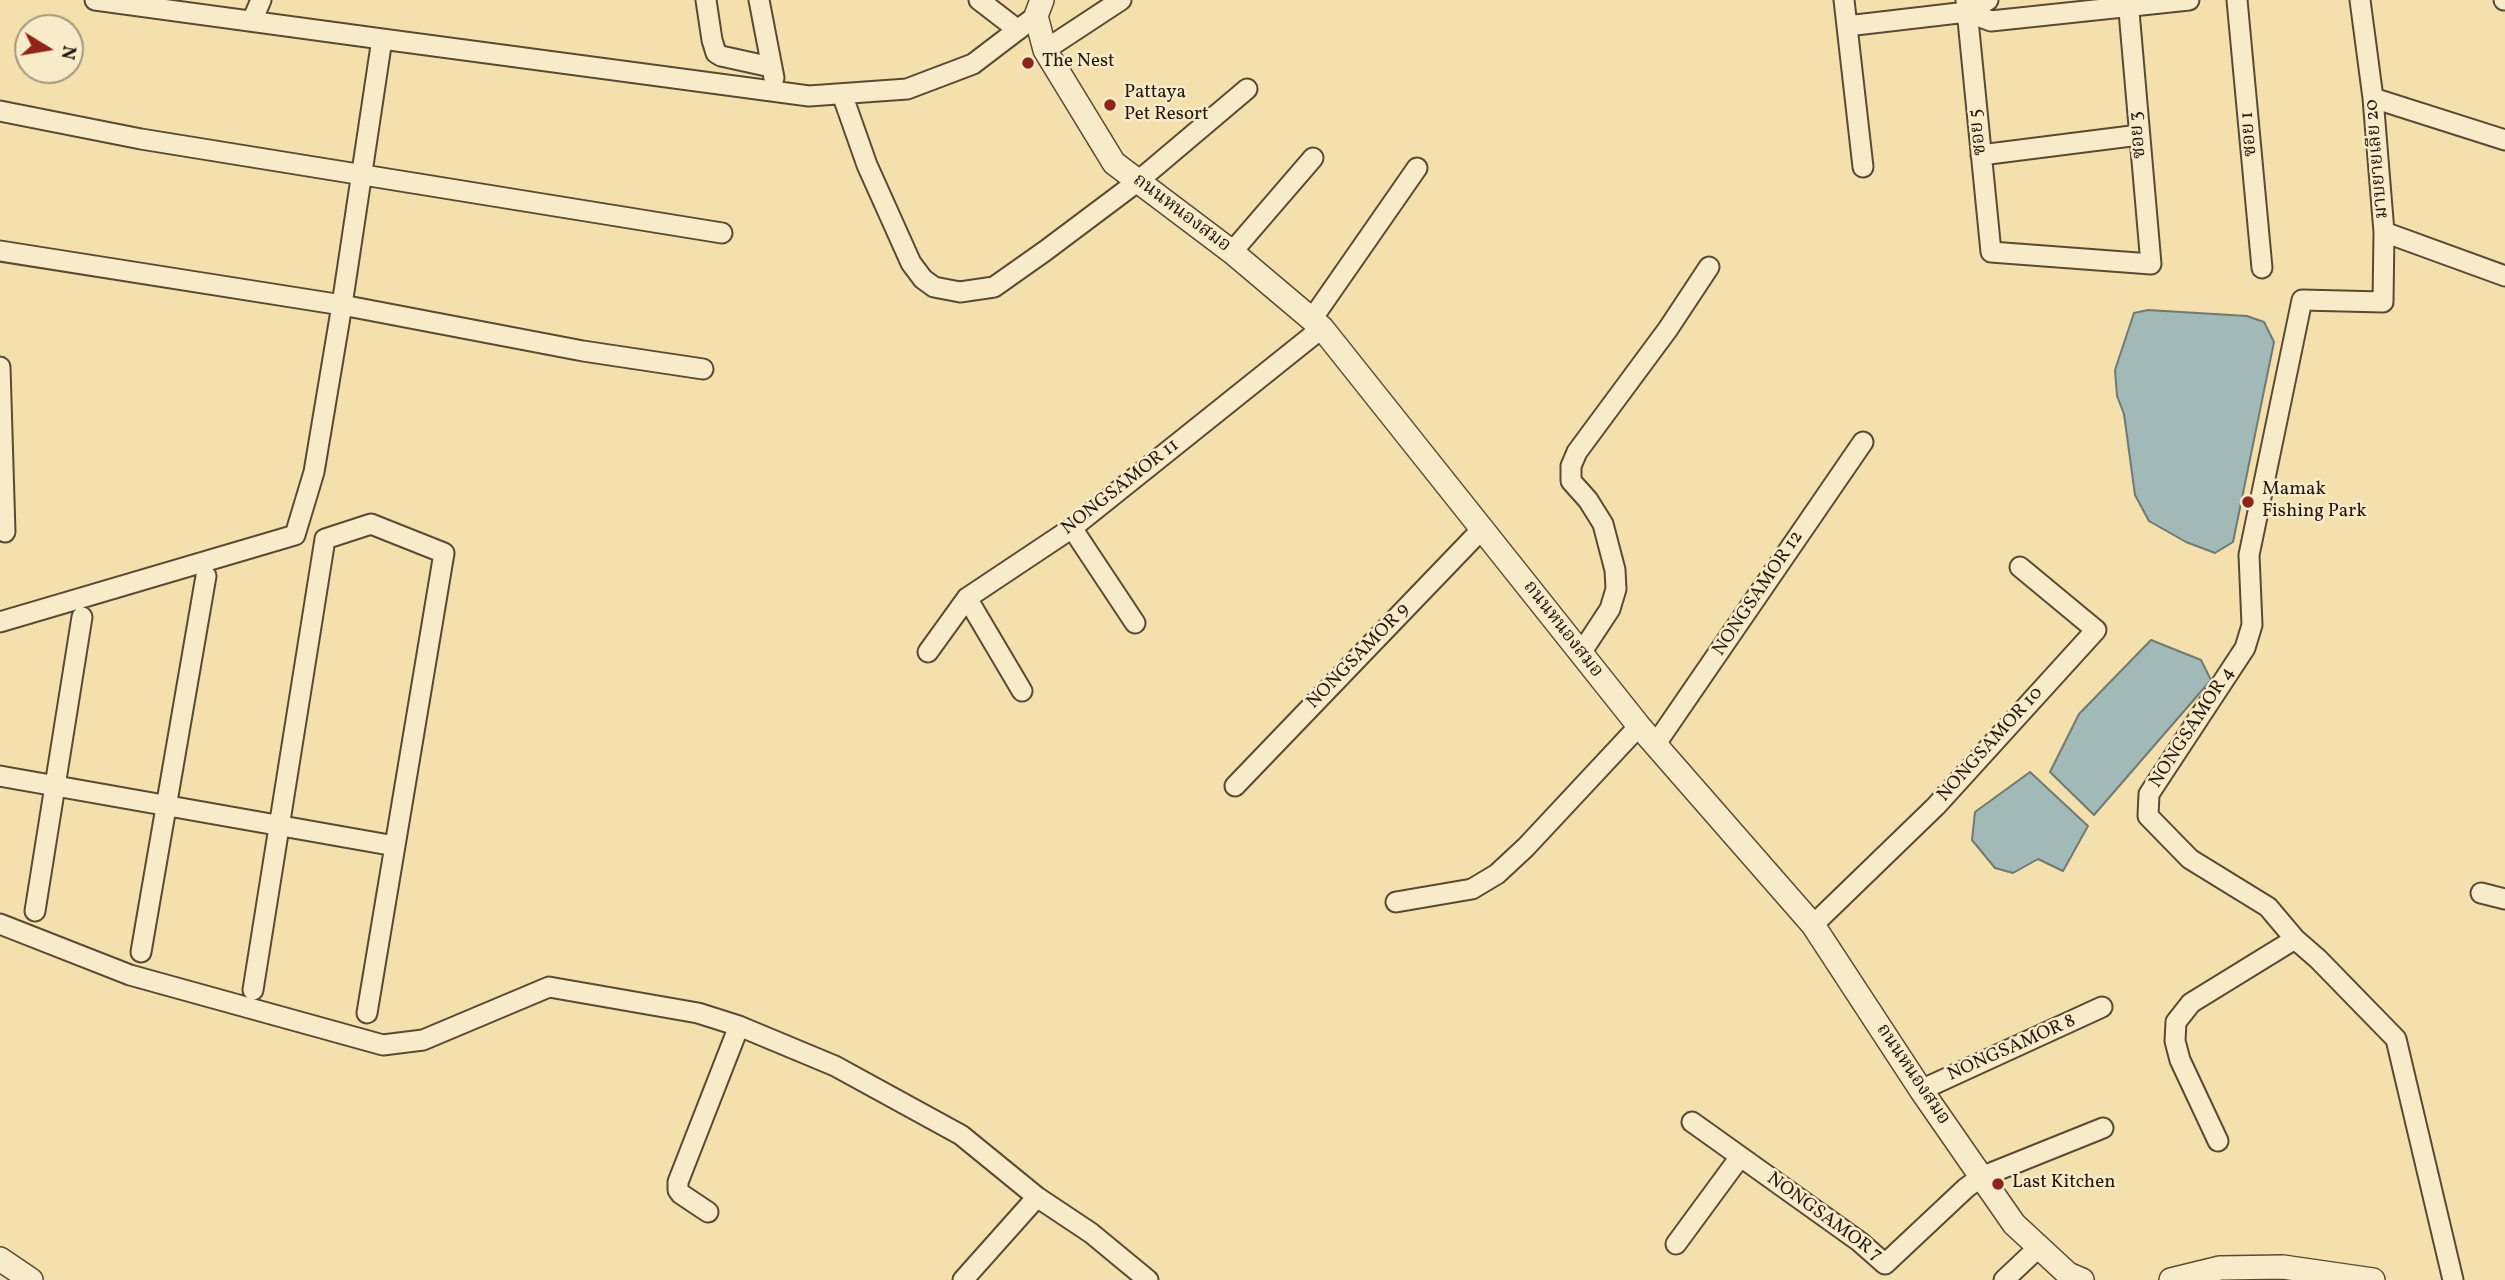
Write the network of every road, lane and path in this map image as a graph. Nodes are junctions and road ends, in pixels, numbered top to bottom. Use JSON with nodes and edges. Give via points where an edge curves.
{"nodes":[{"id":1,"x":95,"y":0,"type":"edge"},
{"id":2,"x":261,"y":0,"type":"edge"},
{"id":3,"x":706,"y":0,"type":"edge"},
{"id":4,"x":760,"y":0,"type":"edge"},
{"id":5,"x":979,"y":0,"type":"edge"},
{"id":6,"x":1121,"y":0,"type":"edge"},
{"id":7,"x":1844,"y":0,"type":"edge"},
{"id":8,"x":1988,"y":0,"type":"edge"},
{"id":9,"x":2189,"y":0,"type":"edge"},
{"id":10,"x":2237,"y":0,"type":"edge"},
{"id":11,"x":2360,"y":0,"type":"edge"},
{"id":12,"x":2128,"y":3,"type":"edge"},
{"id":13,"x":1967,"y":6,"type":"edge"},
{"id":14,"x":1032,"y":15,"type":"edge"},
{"id":15,"x":252,"y":21,"type":"junction"},
{"id":16,"x":1847,"y":26,"type":"junction"},
{"id":17,"x":382,"y":39,"type":"junction"},
{"id":18,"x":1045,"y":50,"type":"junction"},
{"id":19,"x":771,"y":67,"type":"junction"},
{"id":20,"x":1247,"y":89,"type":"dead end"},
{"id":21,"x":777,"y":93,"type":"junction"},
{"id":22,"x":842,"y":94,"type":"junction"},
{"id":23,"x":2373,"y":97,"type":"junction"},
{"id":24,"x":0,"y":111,"type":"edge"},
{"id":25,"x":2139,"y":135,"type":"junction"},
{"id":26,"x":2505,"y":140,"type":"edge"},
{"id":27,"x":1981,"y":155,"type":"junction"},
{"id":28,"x":1313,"y":158,"type":"dead end"},
{"id":29,"x":1863,"y":167,"type":"dead end"},
{"id":30,"x":1417,"y":168,"type":"dead end"},
{"id":31,"x":362,"y":174,"type":"junction"},
{"id":32,"x":1137,"y":182,"type":"junction"},
{"id":33,"x":2384,"y":232,"type":"junction"},
{"id":34,"x":722,"y":233,"type":"dead end"},
{"id":35,"x":0,"y":251,"type":"edge"},
{"id":36,"x":1232,"y":252,"type":"junction"},
{"id":37,"x":1991,"y":252,"type":"joint"},
{"id":38,"x":1709,"y":267,"type":"dead end"},
{"id":39,"x":2262,"y":268,"type":"dead end"},
{"id":40,"x":2505,"y":276,"type":"edge"},
{"id":41,"x":342,"y":304,"type":"junction"},
{"id":42,"x":1317,"y":323,"type":"junction"},
{"id":43,"x":0,"y":367,"type":"edge"},
{"id":44,"x":703,"y":369,"type":"dead end"},
{"id":45,"x":1863,"y":442,"type":"dead end"},
{"id":46,"x":1072,"y":528,"type":"junction"},
{"id":47,"x":1482,"y":529,"type":"junction"},
{"id":48,"x":5,"y":532,"type":"dead end"},
{"id":49,"x":2020,"y":567,"type":"dead end"},
{"id":50,"x":206,"y":576,"type":"dead end"},
{"id":51,"x":967,"y":598,"type":"junction"},
{"id":52,"x":82,"y":617,"type":"dead end"},
{"id":53,"x":0,"y":622,"type":"edge"},
{"id":54,"x":1136,"y":624,"type":"dead end"},
{"id":55,"x":928,"y":652,"type":"dead end"},
{"id":56,"x":1581,"y":653,"type":"junction"},
{"id":57,"x":1022,"y":691,"type":"dead end"},
{"id":58,"x":1639,"y":726,"type":"junction"},
{"id":59,"x":1656,"y":745,"type":"junction"},
{"id":60,"x":0,"y":776,"type":"edge"},
{"id":61,"x":55,"y":786,"type":"junction"},
{"id":62,"x":1235,"y":786,"type":"dead end"},
{"id":63,"x":166,"y":806,"type":"junction"},
{"id":64,"x":280,"y":826,"type":"junction"},
{"id":65,"x":395,"y":846,"type":"junction"},
{"id":66,"x":2481,"y":893,"type":"dead end"},
{"id":67,"x":2505,"y":899,"type":"edge"},
{"id":68,"x":1396,"y":902,"type":"dead end"},
{"id":69,"x":35,"y":911,"type":"dead end"},
{"id":70,"x":0,"y":925,"type":"edge"},
{"id":71,"x":1813,"y":925,"type":"junction"},
{"id":72,"x":2295,"y":939,"type":"junction"},
{"id":73,"x":141,"y":952,"type":"dead end"},
{"id":74,"x":253,"y":990,"type":"dead end"},
{"id":75,"x":2102,"y":1007,"type":"dead end"},
{"id":76,"x":367,"y":1013,"type":"dead end"},
{"id":77,"x":739,"y":1026,"type":"junction"},
{"id":78,"x":1921,"y":1090,"type":"junction"},
{"id":79,"x":1692,"y":1122,"type":"dead end"},
{"id":80,"x":2103,"y":1128,"type":"dead end"},
{"id":81,"x":2218,"y":1141,"type":"dead end"},
{"id":82,"x":1740,"y":1157,"type":"junction"},
{"id":83,"x":1981,"y":1177,"type":"junction"},
{"id":84,"x":1037,"y":1197,"type":"junction"},
{"id":85,"x":708,"y":1212,"type":"dead end"},
{"id":86,"x":1676,"y":1244,"type":"dead end"},
{"id":87,"x":2039,"y":1247,"type":"junction"},
{"id":88,"x":0,"y":1259,"type":"edge"},
{"id":89,"x":30,"y":1280,"type":"edge"},
{"id":90,"x":963,"y":1280,"type":"edge"},
{"id":91,"x":1148,"y":1280,"type":"edge"},
{"id":92,"x":2004,"y":1280,"type":"edge"},
{"id":93,"x":2082,"y":1280,"type":"edge"},
{"id":94,"x":2171,"y":1280,"type":"edge"},
{"id":95,"x":2373,"y":1280,"type":"edge"},
{"id":96,"x":2453,"y":1280,"type":"edge"}],
"edges":[{"from":1,"to":15,"type":"street"},
{"from":2,"to":15,"type":"street"},
{"from":3,"to":19,"type":"street","via":[[716,52]]},
{"from":4,"to":19,"type":"street"},
{"from":5,"to":14,"type":"street"},
{"from":6,"to":18,"type":"street"},
{"from":7,"to":16,"type":"street"},
{"from":8,"to":13,"type":"street"},
{"from":9,"to":12,"type":"street"},
{"from":10,"to":39,"type":"street","name":"ซอย 1"},
{"from":11,"to":23,"type":"street","name":"มาบยายเลีย 20"},
{"from":12,"to":13,"type":"street","via":[[1991,21]]},
{"from":12,"to":25,"type":"street","name":"ซอย 3"},
{"from":13,"to":16,"type":"street"},
{"from":13,"to":27,"type":"street","name":"ซอย 5"},
{"from":14,"to":18,"type":"street","name":"ถนนหนองสมอ"},
{"from":14,"to":22,"type":"street","via":[[973,64],[907,89]]},
{"from":15,"to":17,"type":"street"},
{"from":16,"to":29,"type":"street"},
{"from":17,"to":21,"type":"street"},
{"from":17,"to":31,"type":"street"},
{"from":18,"to":32,"type":"street","name":"ถนนหนองสมอ","via":[[1114,163]]},
{"from":19,"to":21,"type":"street"},
{"from":20,"to":32,"type":"street"},
{"from":21,"to":22,"type":"street"},
{"from":22,"to":32,"type":"street","via":[[867,165],[911,263],[933,288],[960,292],[994,287]]},
{"from":23,"to":26,"type":"street"},
{"from":23,"to":33,"type":"street","name":"มาบยายเลีย 20"},
{"from":24,"to":31,"type":"street"},
{"from":25,"to":27,"type":"street"},
{"from":25,"to":37,"type":"street","name":"ซอย 3","via":[[2151,264]]},
{"from":27,"to":37,"type":"street","name":"ซอย 5"},
{"from":28,"to":36,"type":"street"},
{"from":30,"to":42,"type":"street","name":"NONGSAMOR 11"},
{"from":31,"to":34,"type":"street"},
{"from":31,"to":41,"type":"street"},
{"from":32,"to":36,"type":"street","name":"ถนนหนองสมอ"},
{"from":33,"to":40,"type":"street","name":"มาบยายเลีย 20"},
{"from":33,"to":72,"type":"street","name":"NONGSAMOR 4","via":[[2383,302],[2302,300],[2249,555],[2252,625],[2245,648],[2149,794],[2148,816],[2190,859],[2268,906]]},
{"from":35,"to":41,"type":"street"},
{"from":36,"to":42,"type":"street","name":"ถนนหนองสมอ"},
{"from":38,"to":56,"type":"street","via":[[1571,466],[1571,481],[1603,524],[1615,570],[1610,610]]},
{"from":41,"to":44,"type":"street","via":[[583,351]]},
{"from":41,"to":53,"type":"street","via":[[314,472],[295,535]]},
{"from":42,"to":46,"type":"street","name":"NONGSAMOR 11"},
{"from":42,"to":47,"type":"street","name":"ถนนหนองสมอ"},
{"from":43,"to":48,"type":"street"},
{"from":45,"to":59,"type":"street","name":"NONGSAMOR 12"},
{"from":46,"to":51,"type":"street","name":"NONGSAMOR 11"},
{"from":46,"to":54,"type":"street"},
{"from":47,"to":56,"type":"street","name":"ถนนหนองสมอ"},
{"from":47,"to":62,"type":"street","name":"NONGSAMOR 9"},
{"from":49,"to":71,"type":"street","name":"NONGSAMOR 10","via":[[2096,629],[1936,806]]},
{"from":50,"to":63,"type":"street"},
{"from":51,"to":55,"type":"street","name":"NONGSAMOR 11"},
{"from":51,"to":57,"type":"street"},
{"from":52,"to":61,"type":"street"},
{"from":56,"to":58,"type":"street","name":"ถนนหนองสมอ"},
{"from":58,"to":59,"type":"street","name":"ถนนหนองสมอ"},
{"from":58,"to":68,"type":"street","via":[[1497,874],[1472,889]]},
{"from":59,"to":71,"type":"street","name":"ถนนหนองสมอ"},
{"from":60,"to":61,"type":"street"},
{"from":61,"to":63,"type":"street"},
{"from":61,"to":69,"type":"street"},
{"from":63,"to":64,"type":"street"},
{"from":63,"to":73,"type":"street"},
{"from":64,"to":65,"type":"street"},
{"from":64,"to":65,"type":"street","via":[[324,539],[371,524],[444,553]]},
{"from":64,"to":74,"type":"street"},
{"from":65,"to":76,"type":"street"},
{"from":66,"to":67,"type":"street"},
{"from":70,"to":77,"type":"street","via":[[130,975],[383,1045],[423,1040],[549,986],[698,1013]]},
{"from":71,"to":78,"type":"street","name":"ถนนหนองสมอ"},
{"from":72,"to":81,"type":"street","via":[[2191,1003],[2176,1022],[2179,1060]]},
{"from":72,"to":96,"type":"street","name":"NONGSAMOR 4","via":[[2396,1040]]},
{"from":75,"to":78,"type":"street","name":"NONGSAMOR 8"},
{"from":77,"to":84,"type":"street","via":[[835,1066],[961,1135]]},
{"from":77,"to":85,"type":"street","via":[[678,1182],[681,1194]]},
{"from":78,"to":83,"type":"street","name":"ถนนหนองสมอ"},
{"from":79,"to":82,"type":"street","name":"NONGSAMOR 7"},
{"from":80,"to":83,"type":"street"},
{"from":82,"to":83,"type":"street","name":"NONGSAMOR 7","via":[[1885,1264]]},
{"from":82,"to":86,"type":"street"},
{"from":83,"to":87,"type":"street","name":"ถนนหนองสมอ","via":[[2014,1224]]},
{"from":84,"to":90,"type":"street"},
{"from":84,"to":91,"type":"street","via":[[1091,1233]]},
{"from":87,"to":92,"type":"street"},
{"from":87,"to":93,"type":"street","name":"ถนนหนองสมอ","via":[[2068,1274]]},
{"from":88,"to":89,"type":"street"},
{"from":94,"to":95,"type":"street","via":[[2220,1268],[2283,1266]]}]}
